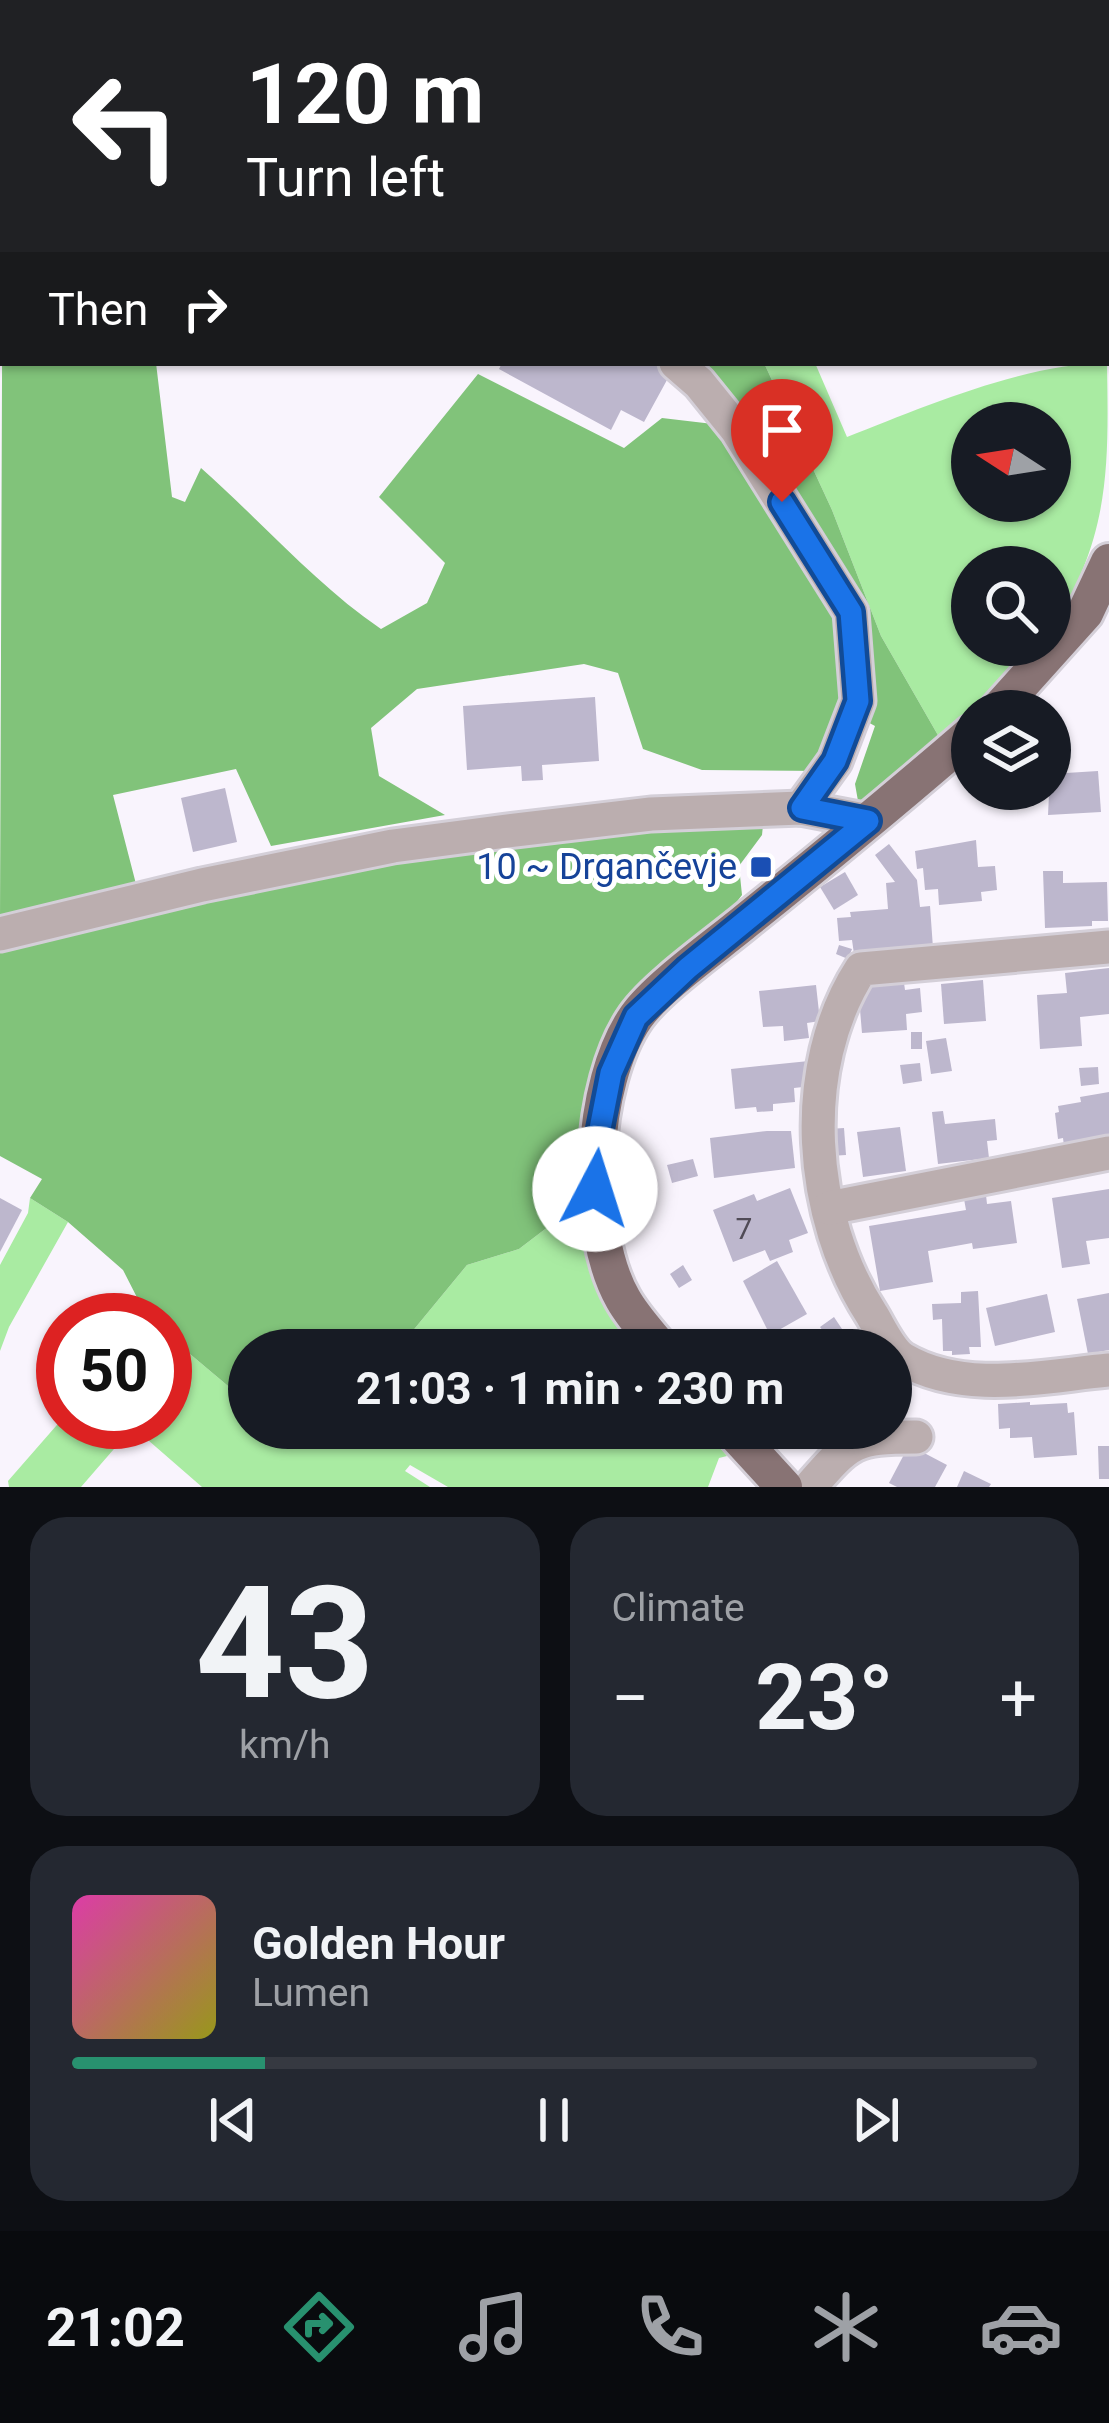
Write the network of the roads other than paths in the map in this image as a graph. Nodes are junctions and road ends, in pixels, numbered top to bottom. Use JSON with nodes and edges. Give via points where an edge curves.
{"nodes":[{"id":1,"x":679,"y":366,"type":"edge"},
{"id":2,"x":1108,"y":572,"type":"edge"},
{"id":3,"x":1016,"y":690,"type":"edge"},
{"id":4,"x":951,"y":751,"type":"edge"},
{"id":5,"x":802,"y":808,"type":"junction"},
{"id":6,"x":868,"y":821,"type":"junction"},
{"id":7,"x":0,"y":934,"type":"edge"},
{"id":8,"x":1109,"y":947,"type":"edge"},
{"id":9,"x":1109,"y":1153,"type":"edge"},
{"id":10,"x":829,"y":1208,"type":"junction"},
{"id":11,"x":646,"y":1329,"type":"edge"},
{"id":12,"x":1109,"y":1370,"type":"edge"},
{"id":13,"x":916,"y":1437,"type":"dead end"},
{"id":14,"x":749,"y":1449,"type":"edge"},
{"id":15,"x":784,"y":1487,"type":"edge"},
{"id":16,"x":810,"y":1487,"type":"edge"}],
"edges":[{"from":1,"to":5,"type":"street","via":[[736,430],[851,612],[858,701],[835,761]]},
{"from":2,"to":3,"type":"main road","via":[[1085,613]]},
{"from":4,"to":6,"type":"main road"},
{"from":5,"to":6,"type":"street"},
{"from":5,"to":7,"type":"street","via":[[651,814],[392,846]]},
{"from":6,"to":11,"type":"main road","via":[[636,1017],[611,1073],[597,1144],[601,1236],[622,1298]]},
{"from":8,"to":10,"type":"street","via":[[861,968],[838,1003],[815,1121]]},
{"from":9,"to":10,"type":"street"},
{"from":10,"to":12,"type":"street","via":[[860,1297],[899,1358],[960,1381]]},
{"from":13,"to":16,"type":"street","via":[[848,1444]]},
{"from":14,"to":15,"type":"main road"}]}
